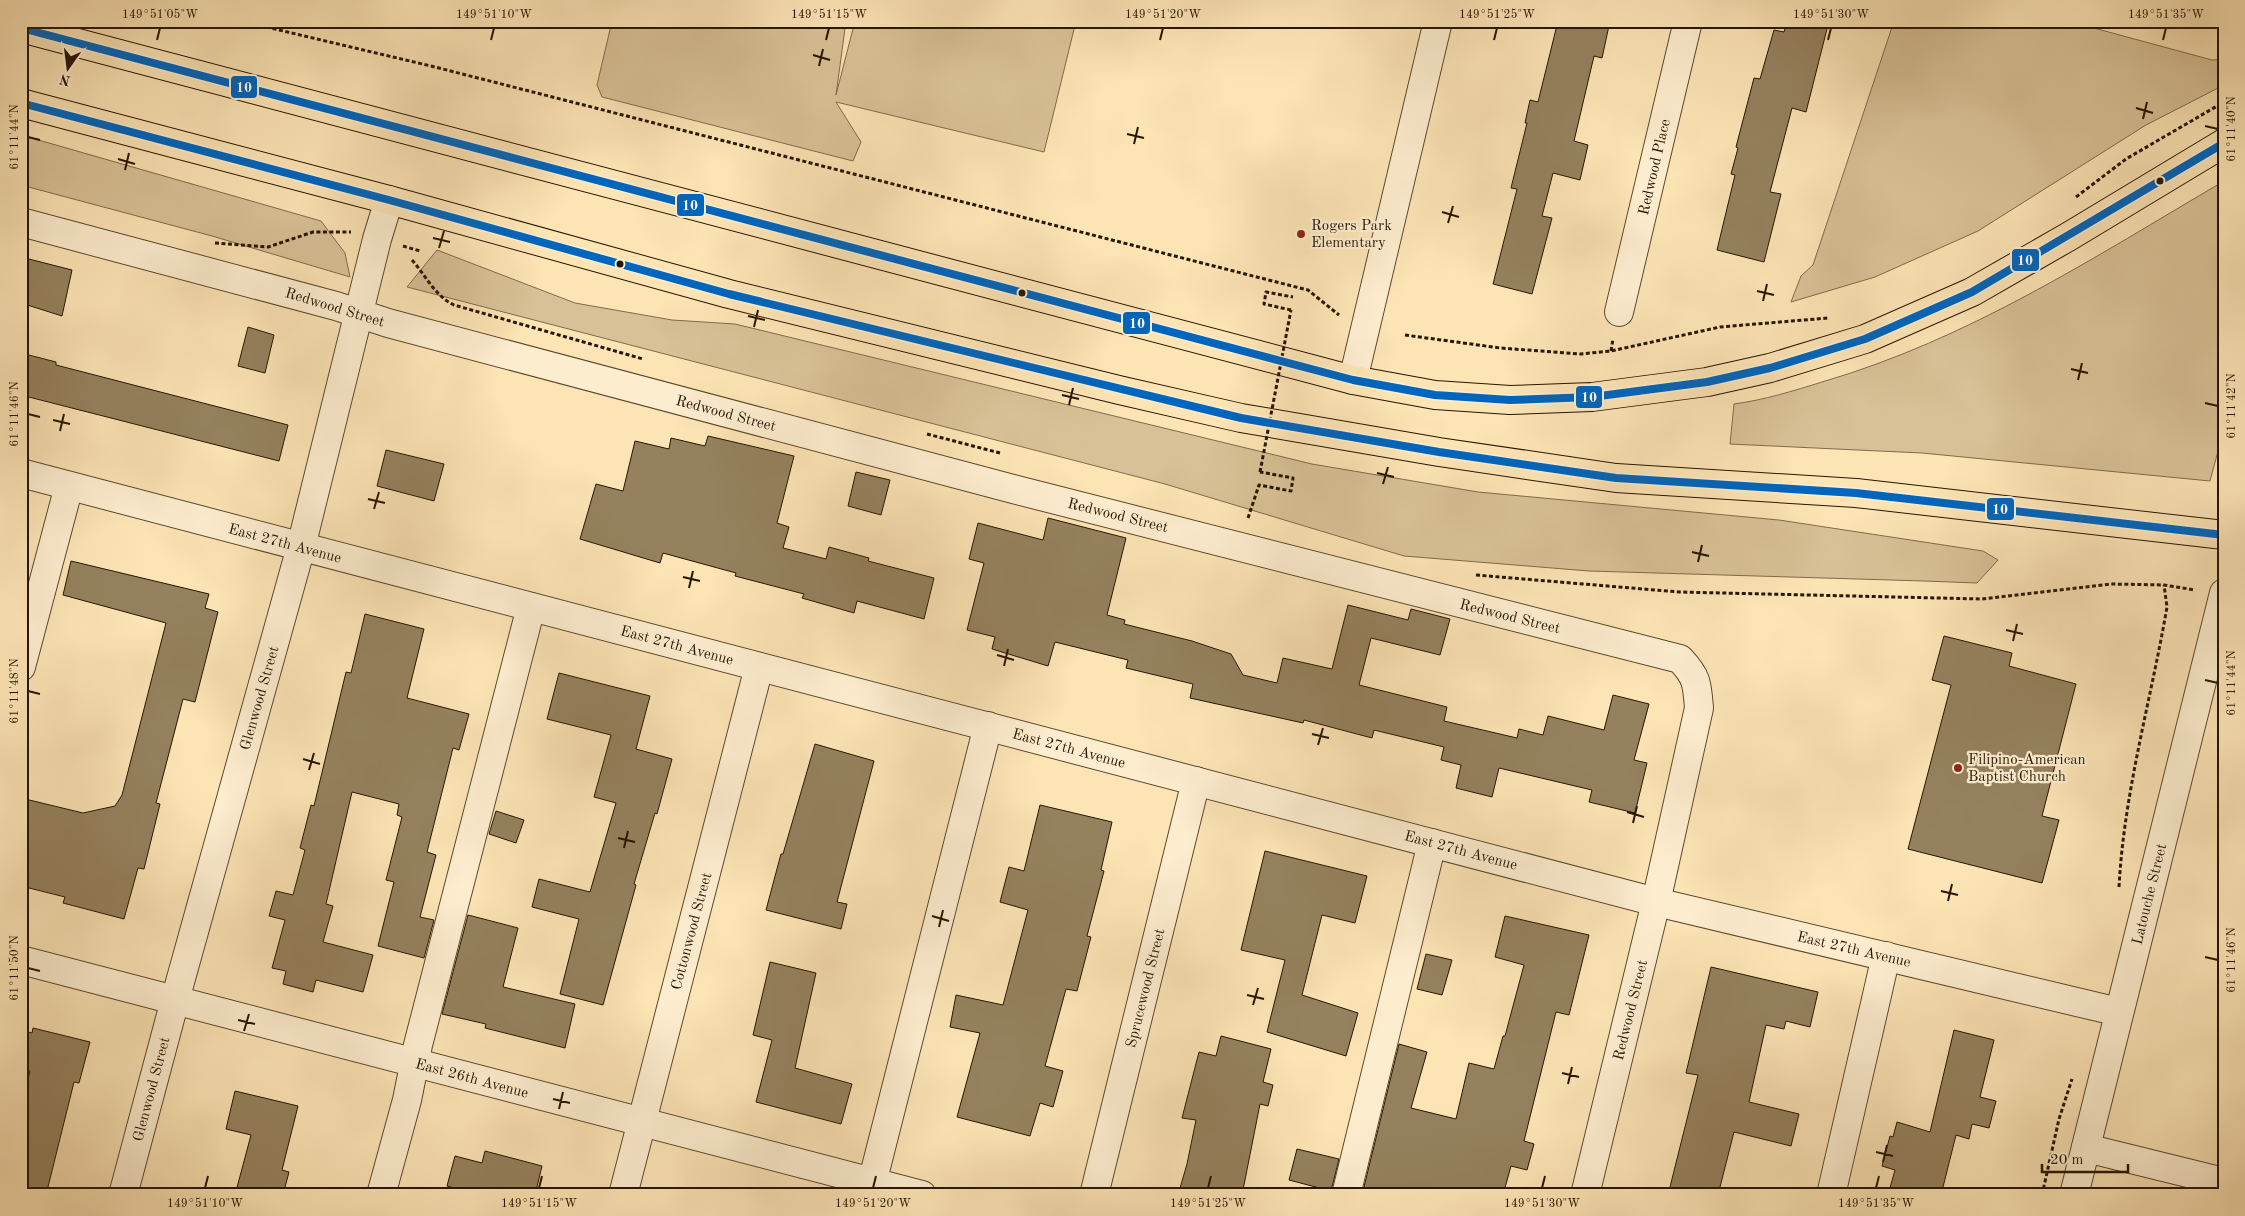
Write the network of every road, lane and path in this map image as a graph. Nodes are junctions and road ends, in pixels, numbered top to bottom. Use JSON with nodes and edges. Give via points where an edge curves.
{"nodes":[{"id":1,"x":241,"y":21,"type":"edge"},
{"id":2,"x":1438,"y":21,"type":"edge"},
{"id":3,"x":1688,"y":21,"type":"edge"},
{"id":4,"x":21,"y":28,"type":"edge"},
{"id":5,"x":2224,"y":102,"type":"edge"},
{"id":6,"x":21,"y":103,"type":"edge"},
{"id":7,"x":2224,"y":143,"type":"edge"},
{"id":8,"x":2072,"y":199,"type":"dead end"},
{"id":9,"x":389,"y":200,"type":"junction"},
{"id":10,"x":21,"y":222,"type":"edge"},
{"id":11,"x":346,"y":230,"type":"dead end"},
{"id":12,"x":209,"y":242,"type":"dead end"},
{"id":13,"x":412,"y":260,"type":"dead end"},
{"id":14,"x":1293,"y":297,"type":"dead end"},
{"id":15,"x":1619,"y":312,"type":"dead end"},
{"id":16,"x":359,"y":313,"type":"junction"},
{"id":17,"x":1344,"y":318,"type":"dead end"},
{"id":18,"x":1836,"y":318,"type":"dead end"},
{"id":19,"x":1405,"y":335,"type":"dead end"},
{"id":20,"x":652,"y":361,"type":"dead end"},
{"id":21,"x":1353,"y":380,"type":"junction"},
{"id":22,"x":919,"y":432,"type":"dead end"},
{"id":23,"x":1004,"y":454,"type":"dead end"},
{"id":24,"x":21,"y":473,"type":"edge"},
{"id":25,"x":69,"y":486,"type":"junction"},
{"id":26,"x":1239,"y":516,"type":"dead end"},
{"id":27,"x":1248,"y":518,"type":"junction"},
{"id":28,"x":1257,"y":521,"type":"dead end"},
{"id":29,"x":2224,"y":535,"type":"edge"},
{"id":30,"x":301,"y":547,"type":"junction"},
{"id":31,"x":1474,"y":575,"type":"dead end"},
{"id":32,"x":2224,"y":593,"type":"edge"},
{"id":33,"x":531,"y":607,"type":"junction"},
{"id":34,"x":21,"y":666,"type":"edge"},
{"id":35,"x":759,"y":667,"type":"junction"},
{"id":36,"x":988,"y":726,"type":"junction"},
{"id":37,"x":1196,"y":781,"type":"junction"},
{"id":38,"x":1432,"y":843,"type":"junction"},
{"id":39,"x":2119,"y":896,"type":"dead end"},
{"id":40,"x":1656,"y":902,"type":"junction"},
{"id":41,"x":1886,"y":956,"type":"junction"},
{"id":42,"x":21,"y":960,"type":"edge"},
{"id":43,"x":174,"y":1000,"type":"junction"},
{"id":44,"x":2119,"y":1012,"type":"junction"},
{"id":45,"x":414,"y":1063,"type":"junction"},
{"id":46,"x":641,"y":1122,"type":"junction"},
{"id":47,"x":2086,"y":1148,"type":"junction"},
{"id":48,"x":2224,"y":1182,"type":"edge"},
{"id":49,"x":870,"y":1188,"type":"edge"},
{"id":50,"x":123,"y":1195,"type":"edge"},
{"id":51,"x":381,"y":1195,"type":"edge"},
{"id":52,"x":622,"y":1195,"type":"edge"},
{"id":53,"x":922,"y":1195,"type":"edge"},
{"id":54,"x":1094,"y":1195,"type":"edge"},
{"id":55,"x":1346,"y":1195,"type":"edge"},
{"id":56,"x":1585,"y":1195,"type":"edge"},
{"id":57,"x":1831,"y":1195,"type":"edge"},
{"id":58,"x":2074,"y":1195,"type":"edge"}],
"edges":[{"from":1,"to":17,"type":"path","via":[[1296,286],[1308,290]]},
{"from":2,"to":21,"type":"street"},
{"from":3,"to":15,"type":"street","name":"Redwood Place"},
{"from":4,"to":21,"type":"main road"},
{"from":5,"to":8,"type":"path","via":[[2126,159]]},
{"from":6,"to":9,"type":"main road"},
{"from":7,"to":21,"type":"main road","via":[[1972,292],[1865,339],[1770,368],[1707,382],[1592,397],[1510,400],[1435,395]]},
{"from":9,"to":16,"type":"street","name":"Glenwood Street"},
{"from":9,"to":29,"type":"main road","via":[[729,294],[1241,418],[1616,478],[1856,493]]},
{"from":10,"to":16,"type":"street","name":"Redwood Street"},
{"from":11,"to":12,"type":"path","via":[[313,232],[268,247]]},
{"from":13,"to":20,"type":"path","via":[[444,301]]},
{"from":14,"to":27,"type":"path","bridge":true,"via":[[1266,292],[1264,304],[1291,310],[1260,472],[1293,478],[1291,491],[1259,485]]},
{"from":16,"to":30,"type":"street","name":"Glenwood Street"},
{"from":16,"to":40,"type":"street","name":"Redwood Street","via":[[388,324],[994,484],[1680,659],[1692,671],[1699,708]]},
{"from":18,"to":19,"type":"path","via":[[1720,327],[1611,351],[1580,354],[1500,348]]},
{"from":22,"to":23,"type":"path"},
{"from":24,"to":25,"type":"street","name":"East 27th Avenue"},
{"from":25,"to":30,"type":"street","name":"East 27th Avenue"},
{"from":25,"to":34,"type":"street"},
{"from":26,"to":27,"type":"path"},
{"from":27,"to":28,"type":"path"},
{"from":30,"to":33,"type":"street","name":"East 27th Avenue"},
{"from":30,"to":43,"type":"street","name":"Glenwood Street"},
{"from":31,"to":39,"type":"path","via":[[1679,592],[1982,599],[2111,584],[2164,585],[2168,607],[2139,744]]},
{"from":32,"to":44,"type":"street","name":"Latouche Street"},
{"from":33,"to":35,"type":"street","name":"East 27th Avenue"},
{"from":33,"to":45,"type":"street"},
{"from":35,"to":36,"type":"street","name":"East 27th Avenue"},
{"from":35,"to":46,"type":"street","name":"Cottonwood Street"},
{"from":36,"to":37,"type":"street","name":"East 27th Avenue"},
{"from":36,"to":49,"type":"street"},
{"from":37,"to":38,"type":"street","name":"East 27th Avenue"},
{"from":37,"to":54,"type":"street","name":"Sprucewood Street"},
{"from":38,"to":40,"type":"street","name":"East 27th Avenue"},
{"from":38,"to":55,"type":"street"},
{"from":40,"to":41,"type":"street","name":"East 27th Avenue"},
{"from":40,"to":56,"type":"street","name":"Redwood Street"},
{"from":41,"to":44,"type":"street","name":"East 27th Avenue"},
{"from":41,"to":57,"type":"street"},
{"from":42,"to":43,"type":"street","name":"East 26th Avenue"},
{"from":43,"to":45,"type":"street","name":"East 26th Avenue"},
{"from":43,"to":50,"type":"street","name":"Glenwood Street"},
{"from":44,"to":47,"type":"street","name":"Latouche Street"},
{"from":45,"to":46,"type":"street","name":"East 26th Avenue"},
{"from":45,"to":51,"type":"street"},
{"from":46,"to":49,"type":"street","name":"East 26th Avenue"},
{"from":46,"to":52,"type":"street","name":"Cottonwood Street"},
{"from":47,"to":48,"type":"street"},
{"from":47,"to":58,"type":"street","name":"Latouche Street"},
{"from":49,"to":53,"type":"street","name":"East 26th Avenue"}]}
